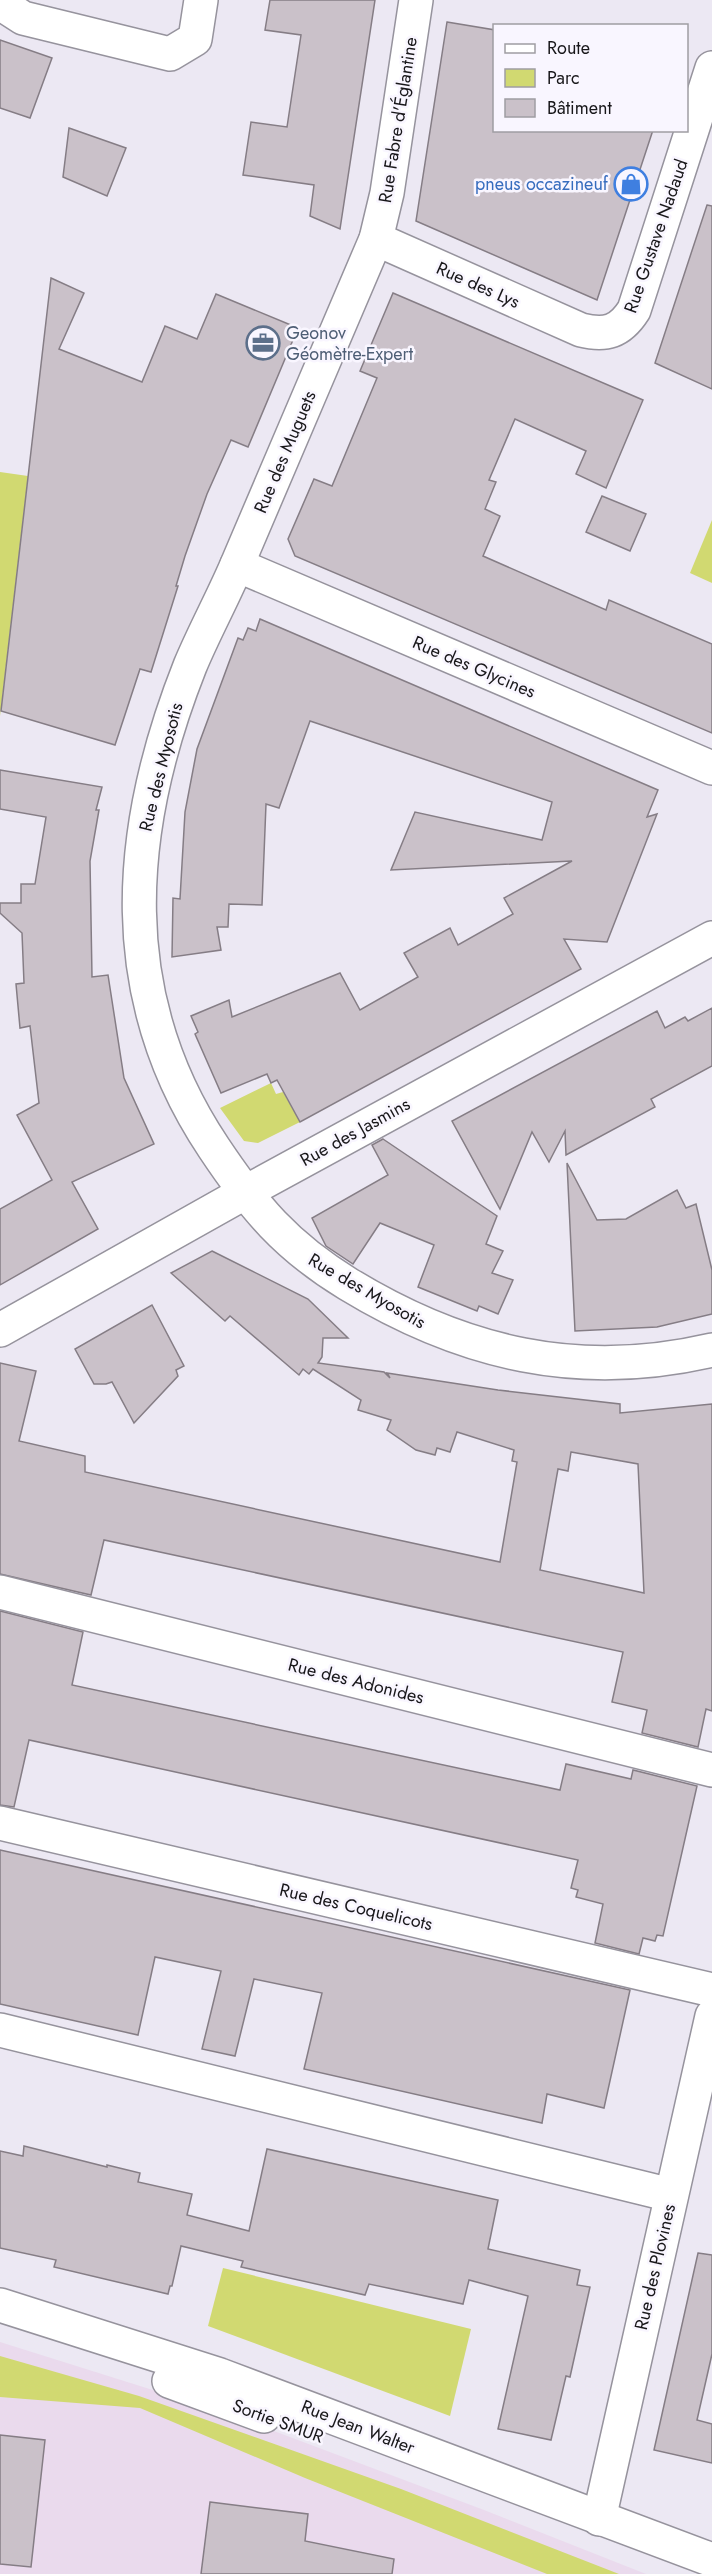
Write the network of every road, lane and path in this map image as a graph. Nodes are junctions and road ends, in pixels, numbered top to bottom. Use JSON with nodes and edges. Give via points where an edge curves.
{"nodes":[{"id":1,"x":201,"y":0,"type":"edge"},
{"id":2,"x":416,"y":0,"type":"edge"},
{"id":3,"x":0,"y":3,"type":"edge"},
{"id":4,"x":712,"y":68,"type":"edge"},
{"id":5,"x":376,"y":239,"type":"junction"},
{"id":6,"x":581,"y":330,"type":"joint"},
{"id":7,"x":237,"y":565,"type":"junction"},
{"id":8,"x":712,"y":768,"type":"edge"},
{"id":9,"x":712,"y":939,"type":"edge"},
{"id":10,"x":244,"y":1192,"type":"junction"},
{"id":11,"x":0,"y":1330,"type":"edge"},
{"id":12,"x":712,"y":1350,"type":"edge"},
{"id":13,"x":0,"y":1592,"type":"edge"},
{"id":14,"x":712,"y":1770,"type":"edge"},
{"id":15,"x":0,"y":1823,"type":"edge"},
{"id":16,"x":712,"y":1990,"type":"edge"},
{"id":17,"x":712,"y":2016,"type":"edge"},
{"id":18,"x":0,"y":2030,"type":"edge"},
{"id":19,"x":671,"y":2195,"type":"junction"},
{"id":20,"x":0,"y":2305,"type":"edge"},
{"id":21,"x":0,"y":2329,"type":"edge"},
{"id":22,"x":599,"y":2518,"type":"junction"},
{"id":23,"x":712,"y":2560,"type":"edge"},
{"id":24,"x":688,"y":2574,"type":"edge"}],
"edges":[{"from":1,"to":3,"type":"street","via":[[195,39],[170,54],[23,18]]},
{"from":2,"to":5,"type":"street","name":"Rue Fabre d'Églantine","via":[[387,193]]},
{"from":4,"to":6,"type":"street","name":"Rue Gustave Nadaud","via":[[634,310],[626,322],[611,331],[596,334]]},
{"from":5,"to":6,"type":"street","name":"Rue des Lys"},
{"from":5,"to":7,"type":"street","name":"Rue des Muguets"},
{"from":7,"to":8,"type":"street","name":"Rue des Glycines"},
{"from":7,"to":10,"type":"street","name":"Rue des Myosotis","via":[[190,666],[165,739],[146,819],[139,894],[142,965],[160,1042],[204,1134]]},
{"from":9,"to":10,"type":"street","name":"Rue des Jasmins"},
{"from":10,"to":11,"type":"street","name":"Rue des Jasmins"},
{"from":10,"to":12,"type":"street","name":"Rue des Myosotis","via":[[282,1236],[311,1260],[366,1294],[453,1337],[511,1353],[572,1362],[642,1361]]},
{"from":13,"to":14,"type":"street","name":"Rue des Adonides"},
{"from":15,"to":16,"type":"street","name":"Rue des Coquelicots"},
{"from":17,"to":19,"type":"street","name":"Rue des Plovines"},
{"from":18,"to":19,"type":"street"},
{"from":19,"to":22,"type":"street","name":"Rue des Plovines"},
{"from":20,"to":22,"type":"street","name":"Rue Jean Walter","via":[[220,2375]]},
{"from":21,"to":24,"type":"street","name":"Sortie SMUR","via":[[174,2383]]},
{"from":22,"to":23,"type":"street","name":"Rue Jean Walter"}]}
